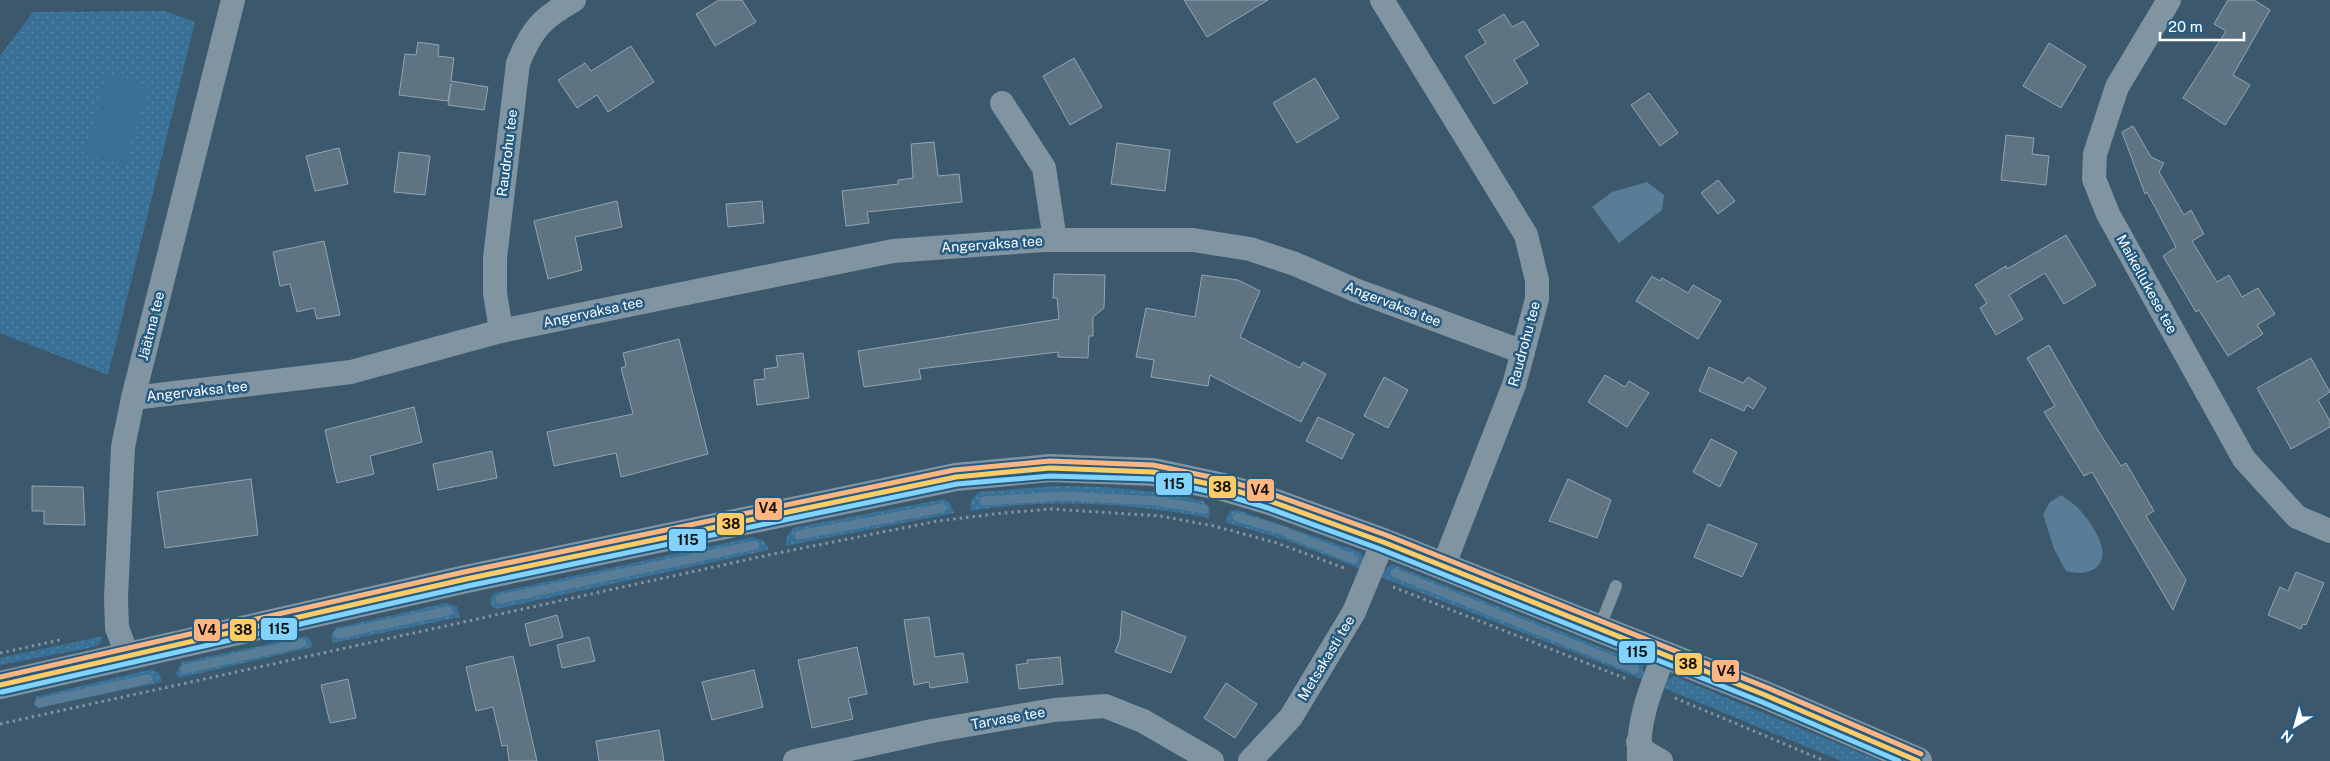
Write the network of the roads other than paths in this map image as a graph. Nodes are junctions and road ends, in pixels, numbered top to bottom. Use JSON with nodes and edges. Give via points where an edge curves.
{"nodes":[{"id":1,"x":232,"y":0,"type":"edge"},
{"id":2,"x":574,"y":0,"type":"edge"},
{"id":3,"x":1382,"y":0,"type":"edge"},
{"id":4,"x":2169,"y":0,"type":"edge"},
{"id":5,"x":1002,"y":103,"type":"dead end"},
{"id":6,"x":1055,"y":240,"type":"junction"},
{"id":7,"x":501,"y":331,"type":"junction"},
{"id":8,"x":1523,"y":352,"type":"junction"},
{"id":9,"x":133,"y":398,"type":"junction"},
{"id":10,"x":2330,"y":531,"type":"edge"},
{"id":11,"x":1383,"y":542,"type":"junction"},
{"id":12,"x":1443,"y":567,"type":"junction"},
{"id":13,"x":1616,"y":586,"type":"dead end"},
{"id":14,"x":1599,"y":629,"type":"junction"},
{"id":15,"x":1664,"y":655,"type":"junction"},
{"id":16,"x":128,"y":657,"type":"junction"},
{"id":17,"x":0,"y":685,"type":"edge"},
{"id":18,"x":1638,"y":752,"type":"edge"},
{"id":19,"x":795,"y":761,"type":"edge"},
{"id":20,"x":1212,"y":761,"type":"edge"},
{"id":21,"x":1250,"y":761,"type":"edge"},
{"id":22,"x":1661,"y":761,"type":"edge"},
{"id":23,"x":1918,"y":761,"type":"edge"}],
"edges":[{"from":1,"to":9,"type":"street","name":"Jäätma tee"},
{"from":2,"to":7,"type":"street","name":"Raudrohu tee","via":[[538,25],[528,38],[518,63],[495,258],[495,293]]},
{"from":3,"to":8,"type":"street","name":"Raudrohu tee","via":[[1526,235],[1537,280],[1537,300]]},
{"from":4,"to":10,"type":"street","name":"Maikellukese tee","via":[[2117,87],[2095,154],[2094,179],[2108,214],[2244,459],[2297,517]]},
{"from":5,"to":6,"type":"street","name":"Angervaksa tee","via":[[1044,168]]},
{"from":6,"to":7,"type":"street","name":"Angervaksa tee","via":[[893,251]]},
{"from":6,"to":8,"type":"street","name":"Angervaksa tee","via":[[1192,240],[1250,249]]},
{"from":7,"to":9,"type":"street","name":"Angervaksa tee","via":[[351,372]]},
{"from":8,"to":12,"type":"street","name":"Raudrohu tee","via":[[1511,394]]},
{"from":9,"to":16,"type":"street","name":"Jäätma tee","via":[[123,447],[116,598],[117,628]]},
{"from":11,"to":12,"type":"street"},
{"from":11,"to":16,"type":"street","via":[[1270,501],[1214,485],[1153,472],[1050,468],[956,477],[769,514],[466,579]]},
{"from":11,"to":21,"type":"street","name":"Metsakasti tee","via":[[1354,612],[1291,717]]},
{"from":12,"to":14,"type":"street"},
{"from":13,"to":14,"type":"lane"},
{"from":14,"to":15,"type":"street"},
{"from":15,"to":18,"type":"street","via":[[1646,703]]},
{"from":15,"to":23,"type":"street"},
{"from":16,"to":17,"type":"street"},
{"from":18,"to":22,"type":"street","via":[[1644,751]]},
{"from":19,"to":20,"type":"street","name":"Tarvase tee","via":[[932,731],[1054,710],[1105,706],[1143,722]]}]}
